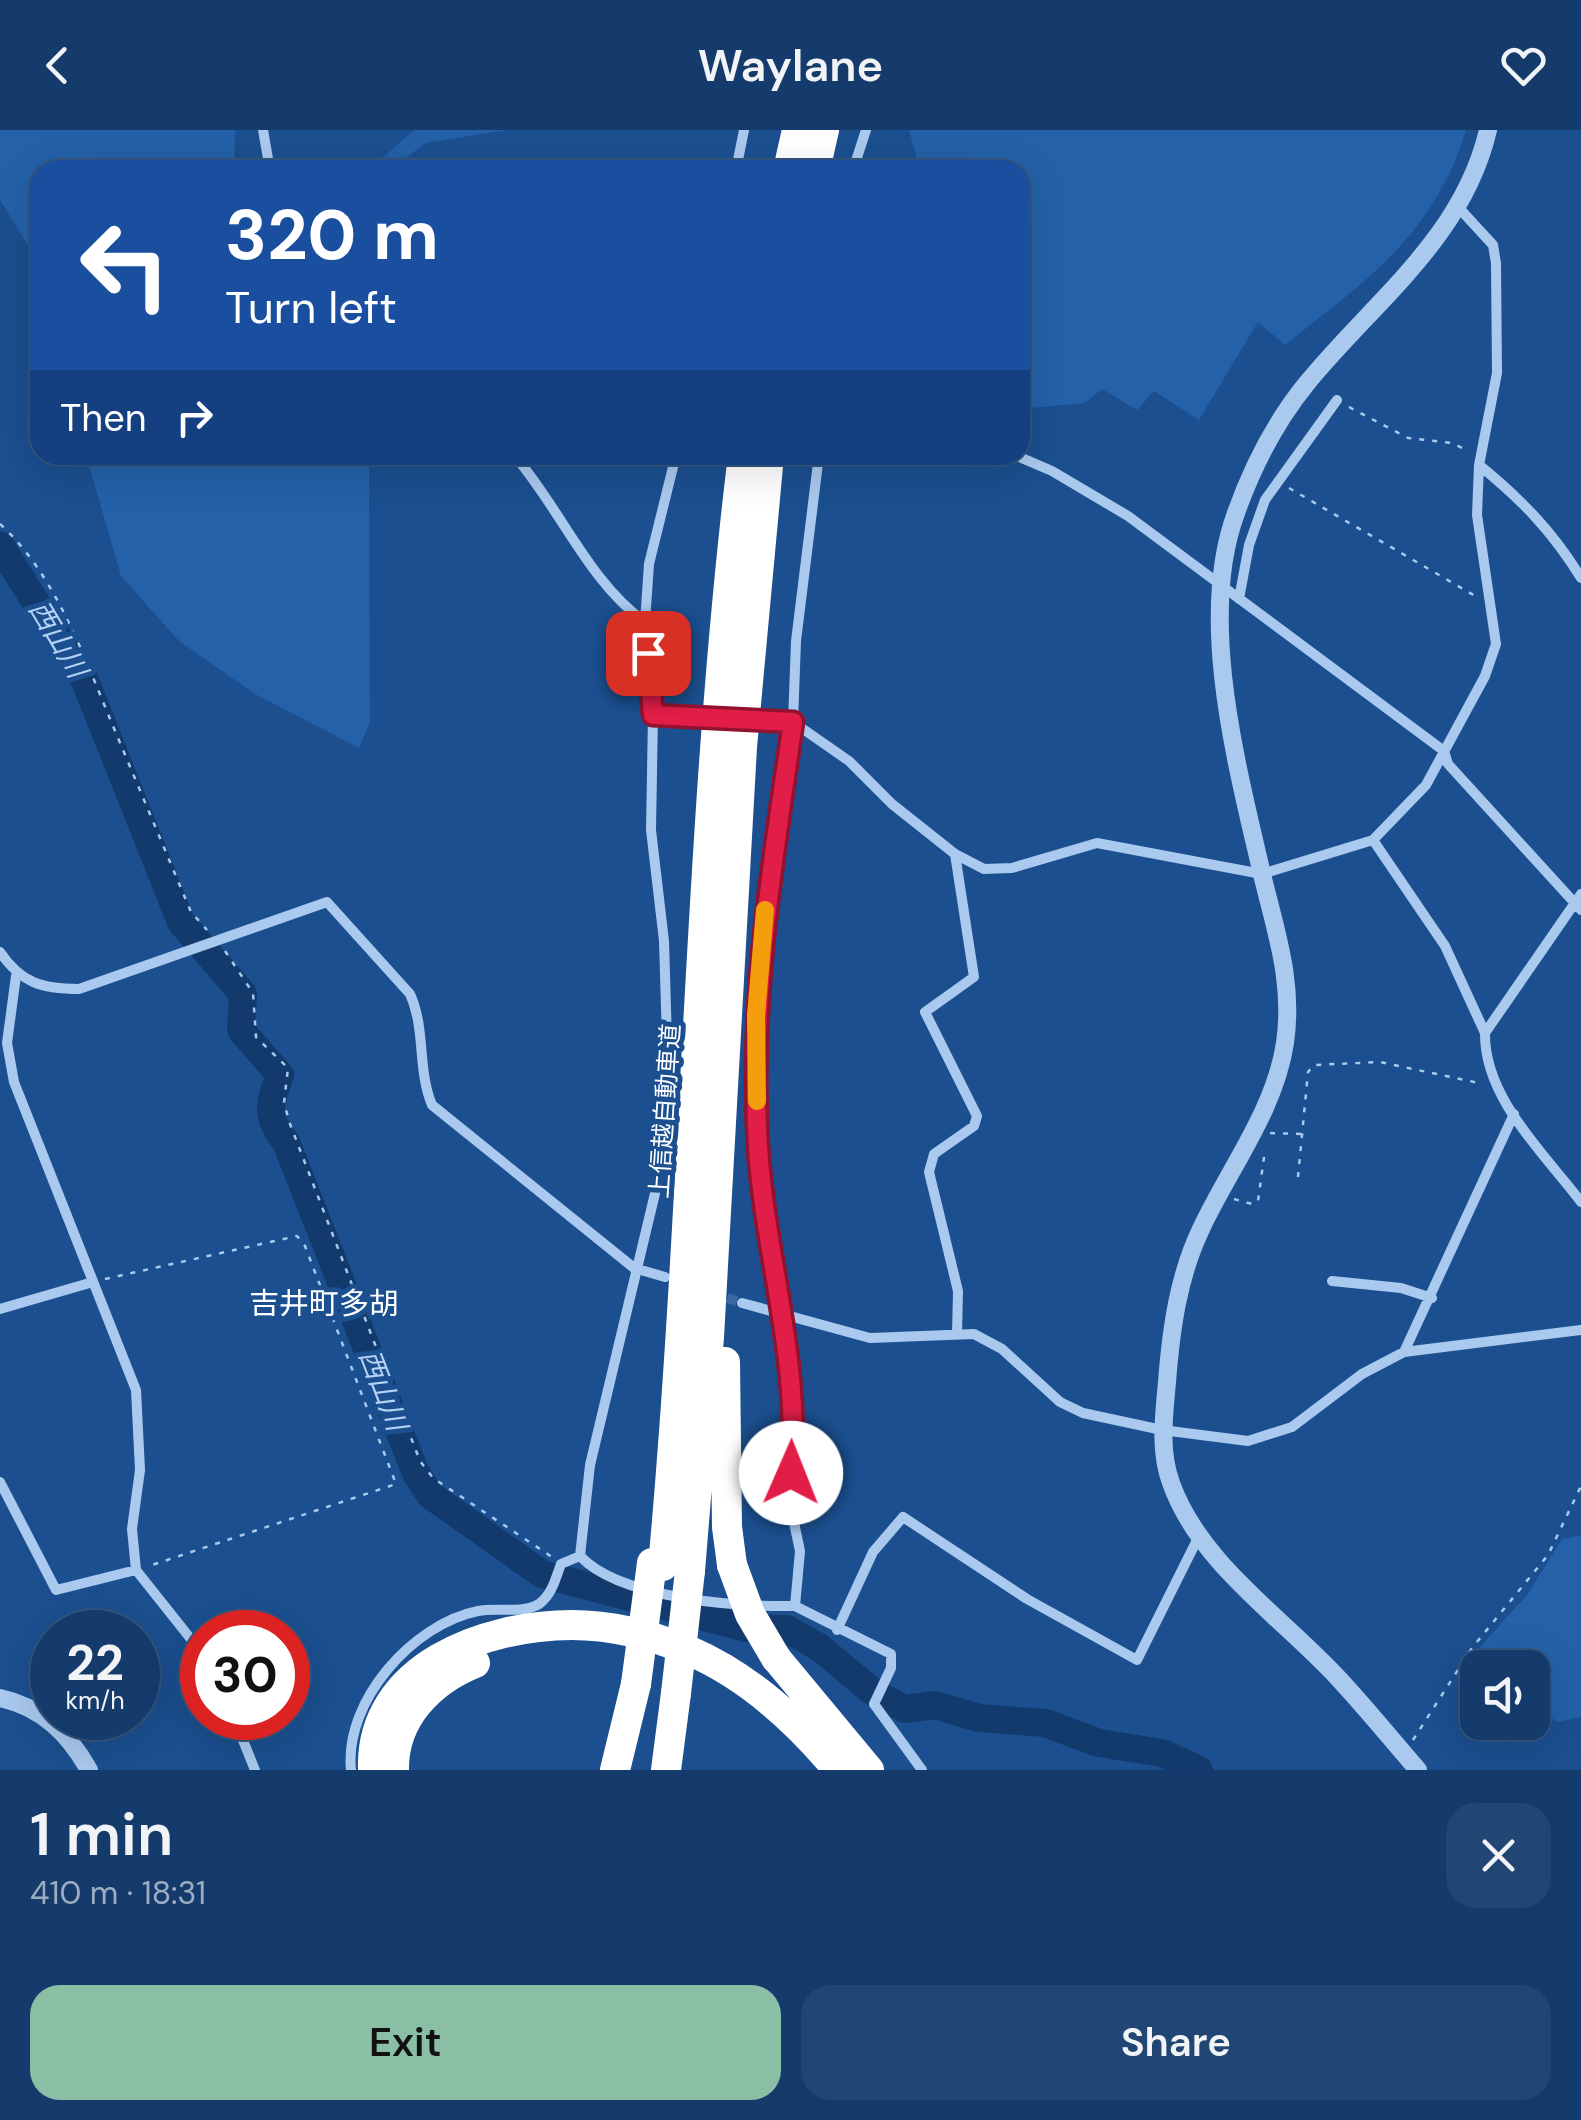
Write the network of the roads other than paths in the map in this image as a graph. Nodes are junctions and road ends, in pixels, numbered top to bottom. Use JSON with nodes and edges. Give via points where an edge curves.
{"nodes":[{"id":1,"x":263,"y":130,"type":"edge"},
{"id":2,"x":744,"y":130,"type":"edge"},
{"id":3,"x":797,"y":130,"type":"edge"},
{"id":4,"x":824,"y":130,"type":"edge"},
{"id":5,"x":866,"y":130,"type":"edge"},
{"id":6,"x":1483,"y":132,"type":"edge"},
{"id":7,"x":268,"y":160,"type":"edge"},
{"id":8,"x":738,"y":160,"type":"edge"},
{"id":9,"x":790,"y":160,"type":"edge"},
{"id":10,"x":817,"y":160,"type":"edge"},
{"id":11,"x":856,"y":160,"type":"edge"},
{"id":12,"x":1459,"y":208,"type":"junction"},
{"id":13,"x":1337,"y":400,"type":"road end"},
{"id":14,"x":1030,"y":462,"type":"edge"},
{"id":15,"x":523,"y":465,"type":"edge"},
{"id":16,"x":674,"y":465,"type":"edge"},
{"id":17,"x":742,"y":465,"type":"edge"},
{"id":18,"x":767,"y":465,"type":"edge"},
{"id":19,"x":817,"y":465,"type":"edge"},
{"id":20,"x":1479,"y":466,"type":"junction"},
{"id":21,"x":1581,"y":578,"type":"edge"},
{"id":22,"x":1221,"y":582,"type":"junction"},
{"id":23,"x":1240,"y":599,"type":"junction"},
{"id":24,"x":645,"y":622,"type":"junction"},
{"id":25,"x":657,"y":716,"type":"junction"},
{"id":26,"x":793,"y":722,"type":"junction"},
{"id":27,"x":1444,"y":751,"type":"junction"},
{"id":28,"x":1372,"y":840,"type":"junction"},
{"id":29,"x":955,"y":854,"type":"junction"},
{"id":30,"x":1262,"y":874,"type":"junction"},
{"id":31,"x":1581,"y":894,"type":"edge"},
{"id":32,"x":1577,"y":907,"type":"edge"},
{"id":33,"x":0,"y":952,"type":"edge"},
{"id":34,"x":16,"y":976,"type":"junction"},
{"id":35,"x":1485,"y":1033,"type":"junction"},
{"id":36,"x":725,"y":1070,"type":"junction"},
{"id":37,"x":14,"y":1082,"type":"junction"},
{"id":38,"x":0,"y":1083,"type":"edge"},
{"id":39,"x":1514,"y":1114,"type":"junction"},
{"id":40,"x":1581,"y":1202,"type":"edge"},
{"id":41,"x":634,"y":1268,"type":"junction"},
{"id":42,"x":665,"y":1276,"type":"dead end"},
{"id":43,"x":1332,"y":1281,"type":"dead end"},
{"id":44,"x":93,"y":1282,"type":"junction"},
{"id":45,"x":1432,"y":1298,"type":"junction"},
{"id":46,"x":742,"y":1303,"type":"tunnel mouth"},
{"id":47,"x":0,"y":1308,"type":"edge"},
{"id":48,"x":784,"y":1314,"type":"junction"},
{"id":49,"x":1581,"y":1330,"type":"edge"},
{"id":50,"x":956,"y":1334,"type":"junction"},
{"id":51,"x":1404,"y":1352,"type":"junction"},
{"id":52,"x":1162,"y":1430,"type":"junction"},
{"id":53,"x":0,"y":1482,"type":"edge"},
{"id":54,"x":1198,"y":1538,"type":"junction"},
{"id":55,"x":580,"y":1556,"type":"junction"},
{"id":56,"x":668,"y":1566,"type":"junction"},
{"id":57,"x":136,"y":1570,"type":"junction"},
{"id":58,"x":794,"y":1606,"type":"junction"},
{"id":59,"x":180,"y":1625,"type":"edge"},
{"id":60,"x":837,"y":1630,"type":"junction"},
{"id":61,"x":654,"y":1688,"type":"junction"},
{"id":62,"x":0,"y":1698,"type":"edge"},
{"id":63,"x":242,"y":1740,"type":"edge"},
{"id":64,"x":89,"y":1770,"type":"edge"},
{"id":65,"x":254,"y":1770,"type":"edge"},
{"id":66,"x":351,"y":1770,"type":"edge"},
{"id":67,"x":373,"y":1770,"type":"edge"},
{"id":68,"x":394,"y":1770,"type":"edge"},
{"id":69,"x":615,"y":1770,"type":"edge"},
{"id":70,"x":638,"y":1770,"type":"edge"},
{"id":71,"x":666,"y":1770,"type":"edge"},
{"id":72,"x":812,"y":1770,"type":"edge"},
{"id":73,"x":838,"y":1770,"type":"edge"},
{"id":74,"x":869,"y":1770,"type":"edge"},
{"id":75,"x":922,"y":1770,"type":"edge"},
{"id":76,"x":1418,"y":1770,"type":"edge"}],
"edges":[{"from":1,"to":7,"type":"street"},
{"from":2,"to":8,"type":"street"},
{"from":3,"to":9,"type":"highway"},
{"from":4,"to":10,"type":"highway"},
{"from":5,"to":11,"type":"street"},
{"from":6,"to":12,"type":"street"},
{"from":12,"to":20,"type":"street","via":[[1493,245],[1496,263],[1497,373]]},
{"from":12,"to":22,"type":"street","via":[[1290,407],[1251,473]]},
{"from":13,"to":23,"type":"street","via":[[1266,500]]},
{"from":14,"to":22,"type":"street","via":[[1128,516]]},
{"from":15,"to":24,"type":"street","via":[[616,601]]},
{"from":16,"to":24,"type":"street","via":[[649,564]]},
{"from":17,"to":56,"type":"highway","name":"上信越自動車道","via":[[722,643]]},
{"from":18,"to":36,"type":"highway","name":"上信越自動車道","via":[[748,659]]},
{"from":19,"to":26,"type":"street"},
{"from":20,"to":21,"type":"street","via":[[1523,500]]},
{"from":20,"to":27,"type":"street","via":[[1477,515],[1496,644]]},
{"from":22,"to":23,"type":"street"},
{"from":22,"to":30,"type":"street","via":[[1221,655]]},
{"from":23,"to":27,"type":"street"},
{"from":24,"to":25,"type":"street"},
{"from":25,"to":26,"type":"street","bridge":true},
{"from":25,"to":41,"type":"street","via":[[651,830],[664,940],[669,1109],[663,1160]]},
{"from":26,"to":29,"type":"street","via":[[849,760]]},
{"from":26,"to":48,"type":"street","via":[[759,950],[756,1015],[758,1150]]},
{"from":27,"to":28,"type":"street","via":[[1426,785]]},
{"from":27,"to":32,"type":"street","via":[[1448,764]]},
{"from":28,"to":30,"type":"street"},
{"from":28,"to":35,"type":"street","via":[[1445,946]]},
{"from":29,"to":30,"type":"street","via":[[984,869],[1012,868],[1070,848],[1117,844]]},
{"from":29,"to":50,"type":"street","via":[[974,977],[926,1012],[977,1116],[974,1126],[934,1154],[930,1172],[958,1292]]},
{"from":30,"to":52,"type":"street","via":[[1286,956],[1288,1009],[1279,1070],[1259,1133],[1219,1194],[1186,1265],[1170,1339]]},
{"from":31,"to":32,"type":"street"},
{"from":32,"to":35,"type":"street"},
{"from":33,"to":34,"type":"street"},
{"from":34,"to":37,"type":"street","via":[[7,1043]]},
{"from":34,"to":41,"type":"street","via":[[46,989],[78,989],[327,902],[410,994],[432,1105]]},
{"from":35,"to":39,"type":"street","via":[[1487,1065]]},
{"from":36,"to":56,"type":"highway","name":"上信越自動車道"},
{"from":36,"to":74,"type":"highway","bridge":true,"via":[[732,1565],[776,1658]]},
{"from":37,"to":38,"type":"street"},
{"from":37,"to":44,"type":"street"},
{"from":39,"to":40,"type":"street"},
{"from":39,"to":45,"type":"street"},
{"from":41,"to":42,"type":"street"},
{"from":41,"to":55,"type":"street","via":[[590,1465]]},
{"from":43,"to":45,"type":"street"},
{"from":44,"to":47,"type":"street"},
{"from":44,"to":57,"type":"street","via":[[136,1390]]},
{"from":45,"to":51,"type":"street"},
{"from":46,"to":48,"type":"street"},
{"from":48,"to":50,"type":"street","via":[[870,1338]]},
{"from":48,"to":58,"type":"street","via":[[794,1447],[789,1498],[800,1551]]},
{"from":49,"to":51,"type":"street"},
{"from":50,"to":52,"type":"street","via":[[987,1338],[1060,1402],[1083,1413]]},
{"from":51,"to":52,"type":"street","via":[[1271,1436],[1248,1440]]},
{"from":52,"to":54,"type":"street","via":[[1170,1481]]},
{"from":53,"to":57,"type":"street","via":[[56,1590]]},
{"from":54,"to":60,"type":"street","via":[[1137,1660],[1027,1599],[903,1517],[873,1552]]},
{"from":54,"to":76,"type":"street","via":[[1339,1678]]},
{"from":55,"to":58,"type":"street","via":[[630,1583],[706,1602]]},
{"from":55,"to":66,"type":"street","via":[[561,1564],[536,1607],[477,1610],[408,1648],[378,1681],[360,1722]]},
{"from":56,"to":61,"type":"highway","name":"上信越自動車道"},
{"from":57,"to":59,"type":"street"},
{"from":58,"to":60,"type":"street"},
{"from":60,"to":75,"type":"street","via":[[892,1654],[874,1704]]},
{"from":61,"to":69,"type":"highway"},
{"from":61,"to":70,"type":"highway","name":"上信越自動車道"},
{"from":61,"to":71,"type":"highway","name":"上信越自動車道"},
{"from":62,"to":64,"type":"street","via":[[44,1716],[68,1736]]},
{"from":63,"to":65,"type":"street"},
{"from":67,"to":73,"type":"highway","via":[[390,1704],[427,1665],[481,1639],[574,1625],[665,1642],[721,1667],[778,1708]]},
{"from":68,"to":72,"type":"highway","via":[[410,1713],[442,1679],[492,1656],[554,1645],[646,1656],[705,1681],[764,1723]]}]}
